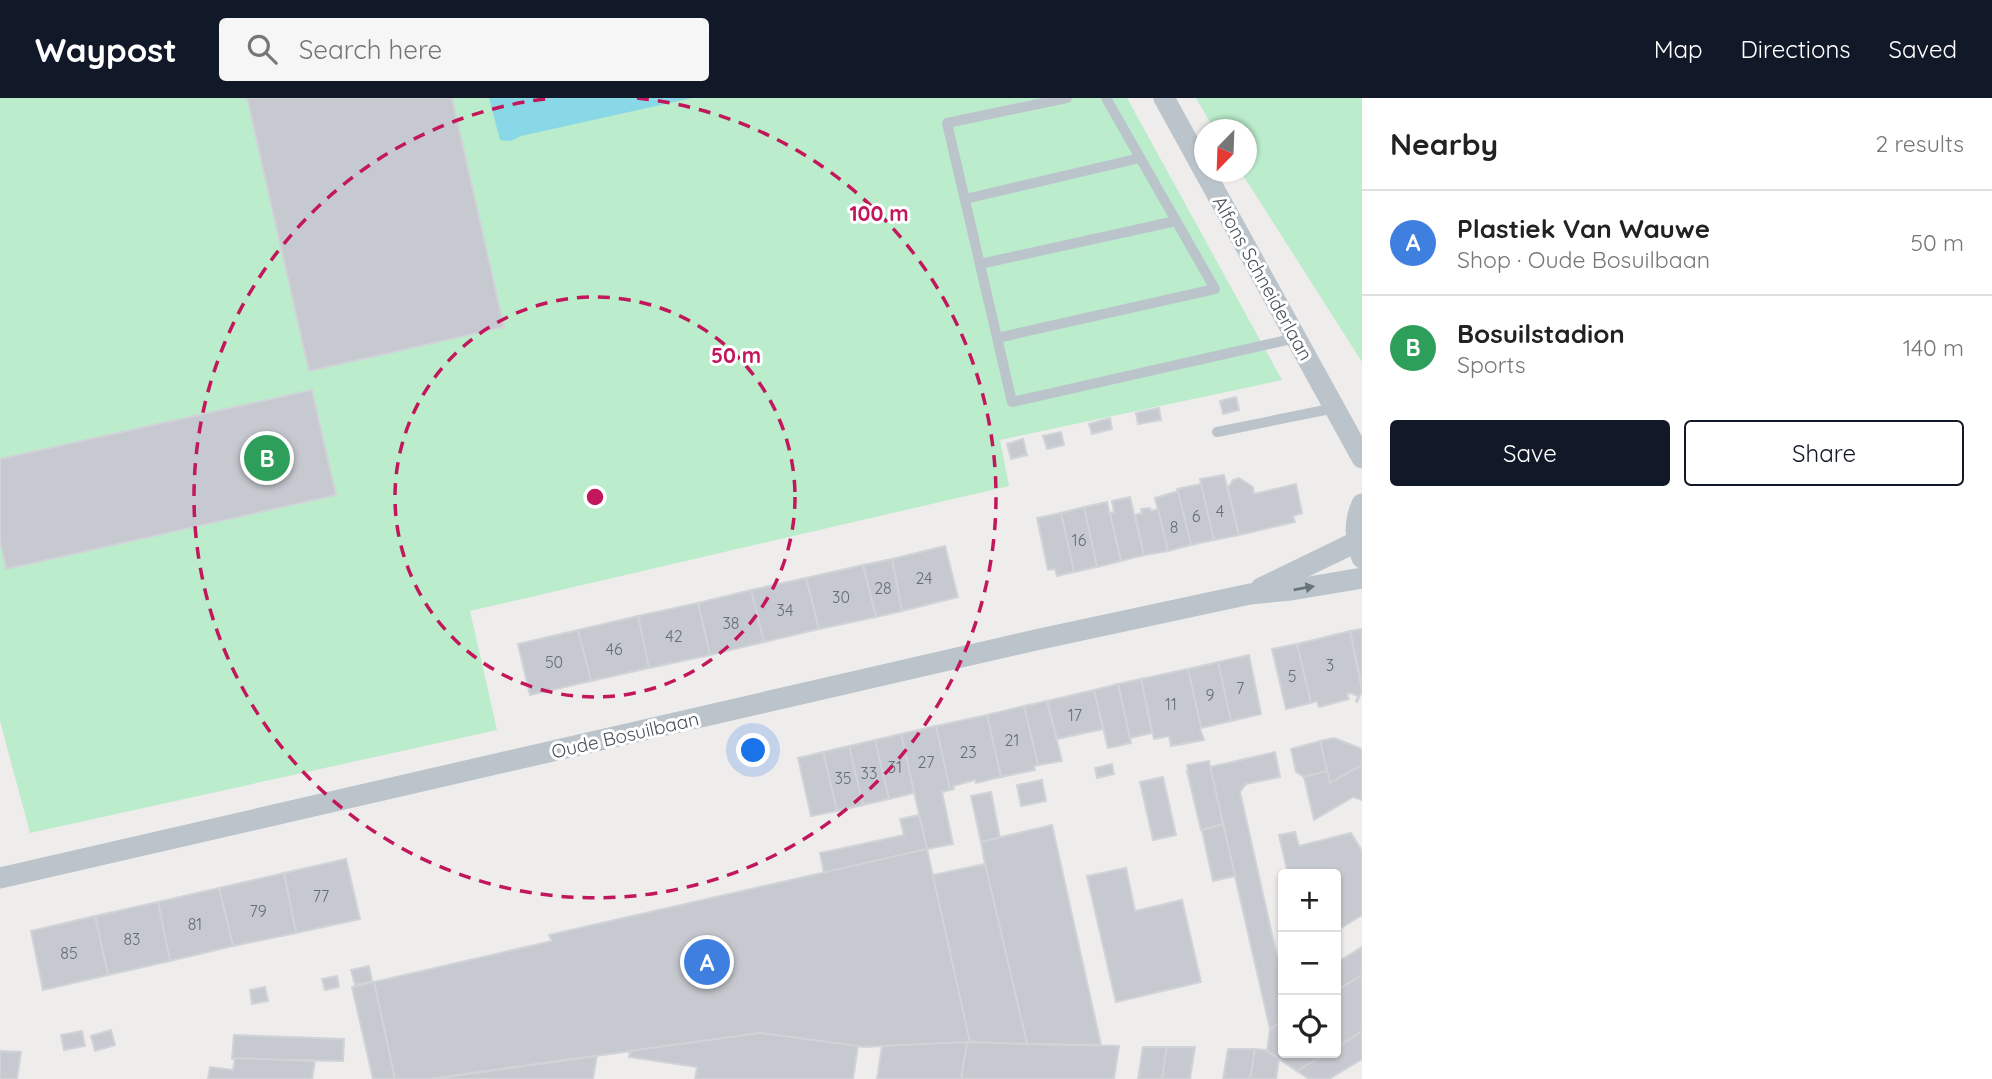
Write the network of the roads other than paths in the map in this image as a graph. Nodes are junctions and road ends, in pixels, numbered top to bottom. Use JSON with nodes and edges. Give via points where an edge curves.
{"nodes":[{"id":1,"x":1067,"y":98,"type":"edge"},
{"id":2,"x":1106,"y":98,"type":"edge"},
{"id":3,"x":1164,"y":98,"type":"edge"},
{"id":4,"x":1140,"y":158,"type":"junction"},
{"id":5,"x":965,"y":199,"type":"junction"},
{"id":6,"x":1176,"y":221,"type":"junction"},
{"id":7,"x":980,"y":264,"type":"junction"},
{"id":8,"x":997,"y":338,"type":"junction"},
{"id":9,"x":1296,"y":338,"type":"junction"},
{"id":10,"x":1335,"y":408,"type":"junction"},
{"id":11,"x":1217,"y":432,"type":"dead end"},
{"id":12,"x":1362,"y":458,"type":"edge"},
{"id":13,"x":1362,"y":504,"type":"edge"},
{"id":14,"x":1359,"y":550,"type":"edge"},
{"id":15,"x":1362,"y":578,"type":"edge"},
{"id":16,"x":1250,"y":594,"type":"junction"},
{"id":17,"x":0,"y":878,"type":"edge"}],
"edges":[{"from":1,"to":5,"type":"lane","via":[[947,123]]},
{"from":2,"to":4,"type":"lane"},
{"from":3,"to":9,"type":"street","name":"Alfons Schneiderlaan"},
{"from":4,"to":5,"type":"lane"},
{"from":4,"to":6,"type":"lane"},
{"from":5,"to":7,"type":"lane"},
{"from":6,"to":7,"type":"lane"},
{"from":6,"to":8,"type":"lane","via":[[1215,289]]},
{"from":7,"to":8,"type":"lane"},
{"from":8,"to":9,"type":"lane","via":[[1012,402]]},
{"from":9,"to":10,"type":"street","name":"Alfons Schneiderlaan"},
{"from":10,"to":11,"type":"lane"},
{"from":10,"to":12,"type":"street","name":"Alfons Schneiderlaan"},
{"from":13,"to":14,"type":"street"},
{"from":14,"to":16,"type":"street","name":"Oude Bosuilbaan"},
{"from":16,"to":15,"type":"street","name":"Oude Bosuilbaan","one_way":true},
{"from":16,"to":17,"type":"street","name":"Oude Bosuilbaan"}]}
